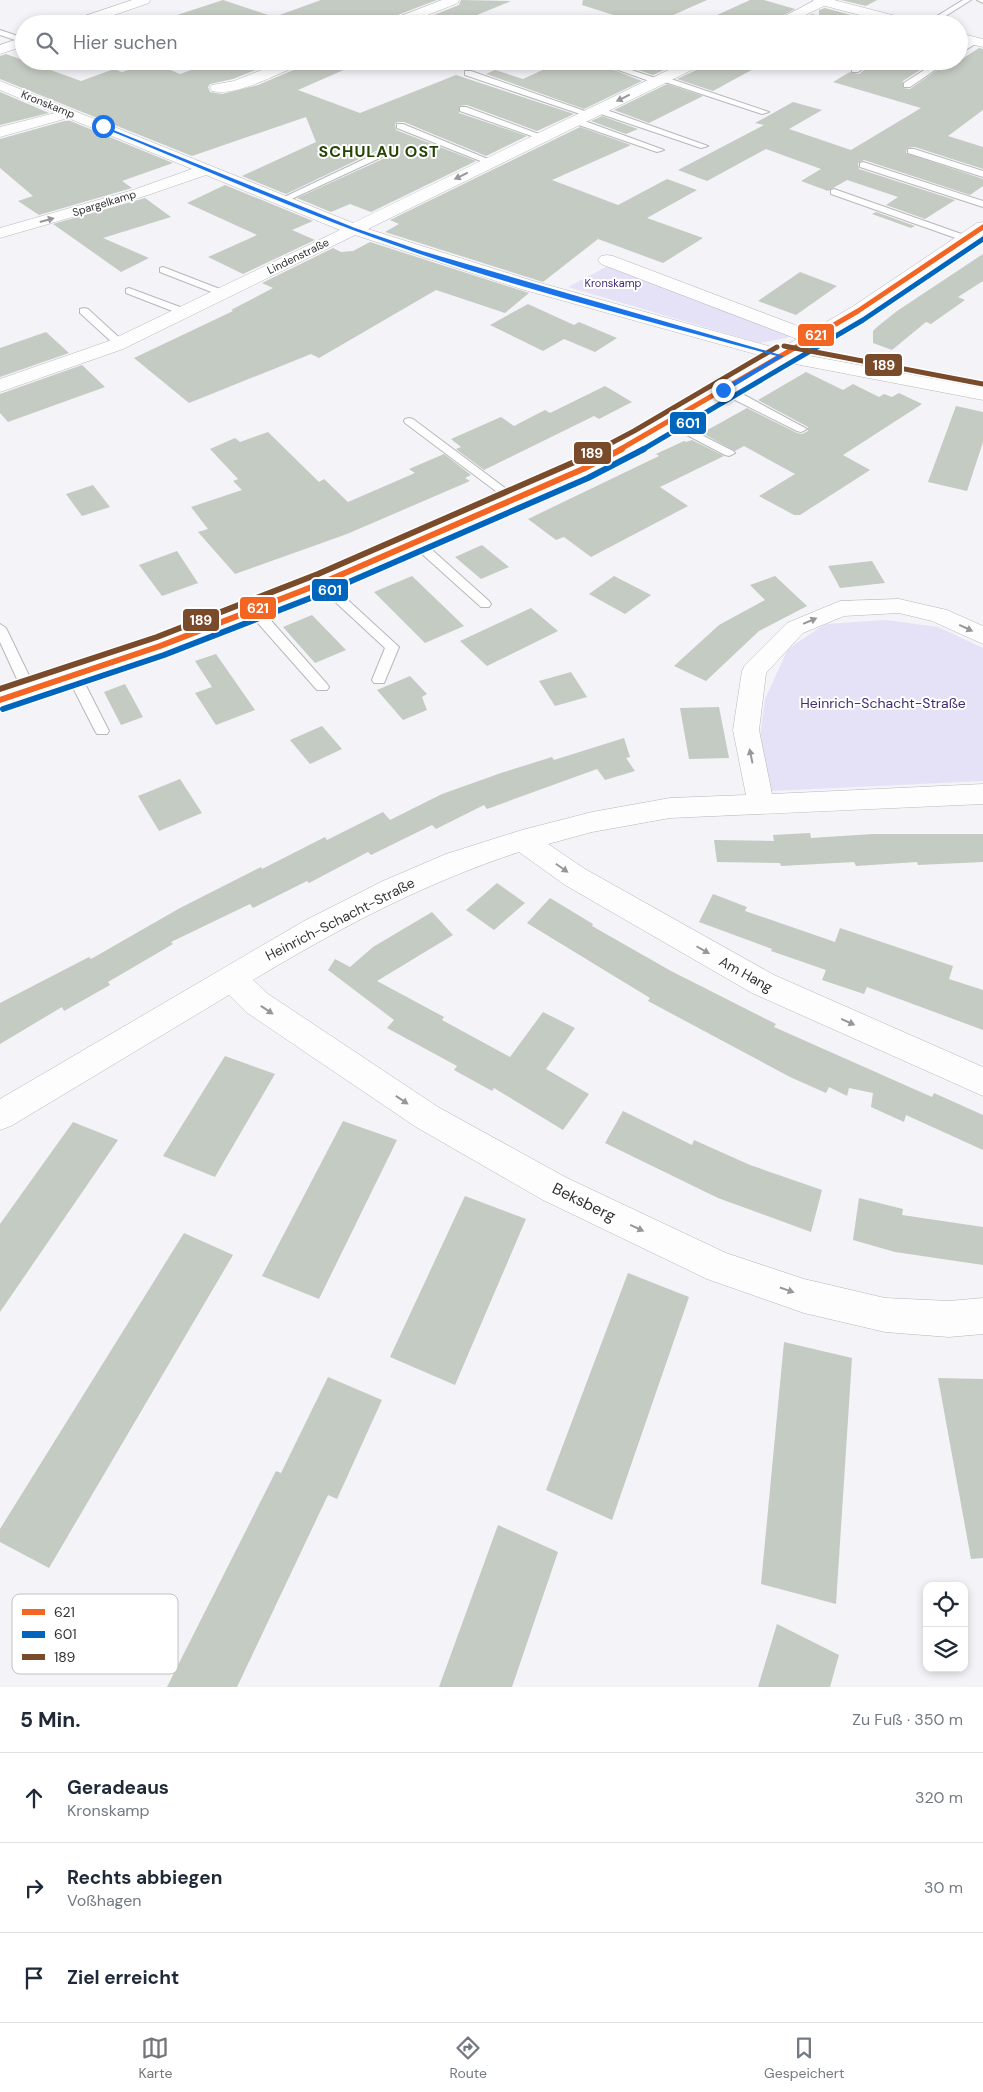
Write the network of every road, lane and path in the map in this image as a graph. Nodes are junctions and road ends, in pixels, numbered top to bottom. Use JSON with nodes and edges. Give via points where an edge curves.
{"nodes":[{"id":1,"x":105,"y":0,"type":"edge"},
{"id":2,"x":144,"y":0,"type":"edge"},
{"id":3,"x":422,"y":0,"type":"edge"},
{"id":4,"x":453,"y":0,"type":"edge"},
{"id":5,"x":956,"y":0,"type":"edge"},
{"id":6,"x":968,"y":0,"type":"edge"},
{"id":7,"x":821,"y":1,"type":"edge"},
{"id":8,"x":439,"y":5,"type":"junction"},
{"id":9,"x":123,"y":7,"type":"junction"},
{"id":10,"x":100,"y":15,"type":"edge"},
{"id":11,"x":414,"y":15,"type":"edge"},
{"id":12,"x":794,"y":15,"type":"edge"},
{"id":13,"x":875,"y":15,"type":"edge"},
{"id":14,"x":931,"y":15,"type":"edge"},
{"id":15,"x":942,"y":15,"type":"edge"},
{"id":16,"x":0,"y":32,"type":"edge"},
{"id":17,"x":15,"y":38,"type":"edge"},
{"id":18,"x":980,"y":42,"type":"edge"},
{"id":19,"x":15,"y":44,"type":"edge"},
{"id":20,"x":968,"y":48,"type":"edge"},
{"id":21,"x":0,"y":50,"type":"edge"},
{"id":22,"x":275,"y":70,"type":"edge"},
{"id":23,"x":627,"y":70,"type":"edge"},
{"id":24,"x":679,"y":70,"type":"edge"},
{"id":25,"x":930,"y":70,"type":"edge"},
{"id":26,"x":468,"y":73,"type":"dead end"},
{"id":27,"x":660,"y":80,"type":"junction"},
{"id":28,"x":0,"y":85,"type":"edge"},
{"id":29,"x":907,"y":85,"type":"dead end"},
{"id":30,"x":217,"y":88,"type":"dead end"},
{"id":31,"x":463,"y":109,"type":"dead end"},
{"id":32,"x":765,"y":112,"type":"dead end"},
{"id":33,"x":70,"y":113,"type":"junction"},
{"id":34,"x":588,"y":115,"type":"junction"},
{"id":35,"x":400,"y":126,"type":"dead end"},
{"id":36,"x":0,"y":132,"type":"edge"},
{"id":37,"x":542,"y":137,"type":"junction"},
{"id":38,"x":704,"y":146,"type":"dead end"},
{"id":39,"x":660,"y":150,"type":"dead end"},
{"id":40,"x":911,"y":151,"type":"dead end"},
{"id":41,"x":379,"y":155,"type":"dead end"},
{"id":42,"x":491,"y":162,"type":"junction"},
{"id":43,"x":863,"y":164,"type":"dead end"},
{"id":44,"x":208,"y":169,"type":"junction"},
{"id":45,"x":983,"y":174,"type":"edge"},
{"id":46,"x":834,"y":192,"type":"dead end"},
{"id":47,"x":282,"y":200,"type":"junction"},
{"id":48,"x":983,"y":204,"type":"edge"},
{"id":49,"x":983,"y":227,"type":"edge"},
{"id":50,"x":353,"y":229,"type":"junction"},
{"id":51,"x":0,"y":233,"type":"edge"},
{"id":52,"x":967,"y":239,"type":"junction"},
{"id":53,"x":607,"y":260,"type":"dead end"},
{"id":54,"x":163,"y":270,"type":"dead end"},
{"id":55,"x":129,"y":291,"type":"dead end"},
{"id":56,"x":222,"y":293,"type":"junction"},
{"id":57,"x":84,"y":311,"type":"dead end"},
{"id":58,"x":184,"y":312,"type":"junction"},
{"id":59,"x":812,"y":338,"type":"junction"},
{"id":60,"x":119,"y":343,"type":"junction"},
{"id":61,"x":782,"y":356,"type":"junction"},
{"id":62,"x":0,"y":386,"type":"edge"},
{"id":63,"x":723,"y":390,"type":"junction"},
{"id":64,"x":983,"y":394,"type":"edge"},
{"id":65,"x":409,"y":421,"type":"dead end"},
{"id":66,"x":670,"y":422,"type":"junction"},
{"id":67,"x":801,"y":429,"type":"dead end"},
{"id":68,"x":728,"y":453,"type":"dead end"},
{"id":69,"x":513,"y":500,"type":"junction"},
{"id":70,"x":416,"y":542,"type":"junction"},
{"id":71,"x":322,"y":583,"type":"junction"},
{"id":72,"x":485,"y":604,"type":"dead end"},
{"id":73,"x":254,"y":610,"type":"junction"},
{"id":74,"x":0,"y":628,"type":"edge"},
{"id":75,"x":983,"y":636,"type":"edge"},
{"id":76,"x":74,"y":676,"type":"junction"},
{"id":77,"x":379,"y":680,"type":"dead end"},
{"id":78,"x":322,"y":688,"type":"dead end"},
{"id":79,"x":29,"y":690,"type":"junction"},
{"id":80,"x":0,"y":700,"type":"edge"},
{"id":81,"x":102,"y":731,"type":"dead end"},
{"id":82,"x":983,"y":794,"type":"edge"},
{"id":83,"x":761,"y":804,"type":"junction"},
{"id":84,"x":522,"y":840,"type":"junction"},
{"id":85,"x":231,"y":977,"type":"junction"},
{"id":86,"x":983,"y":1082,"type":"edge"},
{"id":87,"x":0,"y":1116,"type":"edge"},
{"id":88,"x":983,"y":1316,"type":"edge"}],
"edges":[{"from":1,"to":9,"type":"street"},
{"from":2,"to":9,"type":"street"},
{"from":3,"to":8,"type":"street"},
{"from":4,"to":8,"type":"street"},
{"from":5,"to":14,"type":"lane"},
{"from":6,"to":15,"type":"lane"},
{"from":7,"to":12,"type":"street"},
{"from":7,"to":13,"type":"street"},
{"from":8,"to":11,"type":"street"},
{"from":9,"to":10,"type":"street"},
{"from":16,"to":17,"type":"lane"},
{"from":18,"to":20,"type":"lane"},
{"from":19,"to":21,"type":"street"},
{"from":22,"to":30,"type":"street","via":[[237,85]]},
{"from":23,"to":27,"type":"lane"},
{"from":24,"to":27,"type":"street","name":"Lindenstraße"},
{"from":25,"to":29,"type":"lane"},
{"from":26,"to":34,"type":"lane"},
{"from":27,"to":32,"type":"lane"},
{"from":27,"to":34,"type":"street","name":"Lindenstraße","one_way":true},
{"from":28,"to":33,"type":"street","name":"Kronskamp"},
{"from":31,"to":37,"type":"lane"},
{"from":33,"to":36,"type":"street"},
{"from":33,"to":44,"type":"street","name":"Kronskamp"},
{"from":34,"to":37,"type":"street","name":"Lindenstraße"},
{"from":34,"to":38,"type":"lane"},
{"from":34,"to":39,"type":"lane"},
{"from":35,"to":42,"type":"lane"},
{"from":37,"to":42,"type":"street","name":"Lindenstraße"},
{"from":40,"to":45,"type":"lane"},
{"from":41,"to":47,"type":"lane"},
{"from":42,"to":50,"type":"street","name":"Lindenstraße","one_way":true},
{"from":43,"to":48,"type":"lane"},
{"from":44,"to":47,"type":"street","name":"Kronskamp"},
{"from":51,"to":44,"type":"street","name":"Spargelkamp","one_way":true,"via":[[139,193]]},
{"from":46,"to":52,"type":"lane"},
{"from":47,"to":50,"type":"street","name":"Kronskamp"},
{"from":49,"to":52,"type":"street"},
{"from":50,"to":56,"type":"street","name":"Lindenstraße"},
{"from":50,"to":61,"type":"street","name":"Kronskamp","via":[[518,282]]},
{"from":52,"to":59,"type":"street"},
{"from":53,"to":59,"type":"street"},
{"from":54,"to":56,"type":"lane"},
{"from":55,"to":58,"type":"lane"},
{"from":56,"to":58,"type":"street","name":"Lindenstraße"},
{"from":57,"to":60,"type":"lane"},
{"from":58,"to":60,"type":"street","name":"Lindenstraße"},
{"from":59,"to":61,"type":"street"},
{"from":60,"to":62,"type":"street","name":"Lindenstraße"},
{"from":61,"to":63,"type":"street"},
{"from":61,"to":64,"type":"street","name":"Kronskamp"},
{"from":63,"to":66,"type":"street"},
{"from":63,"to":67,"type":"lane"},
{"from":65,"to":69,"type":"lane"},
{"from":66,"to":68,"type":"lane"},
{"from":66,"to":69,"type":"street"},
{"from":69,"to":70,"type":"street"},
{"from":70,"to":71,"type":"street"},
{"from":70,"to":72,"type":"lane"},
{"from":71,"to":73,"type":"street"},
{"from":71,"to":77,"type":"lane","via":[[392,647]]},
{"from":73,"to":76,"type":"street"},
{"from":73,"to":78,"type":"lane"},
{"from":74,"to":79,"type":"lane"},
{"from":83,"to":75,"type":"street","one_way":true,"via":[[746,730],[754,671],[795,628],[840,609],[899,606],[939,615]]},
{"from":76,"to":79,"type":"street"},
{"from":76,"to":81,"type":"lane"},
{"from":79,"to":80,"type":"street"},
{"from":82,"to":83,"type":"street","name":"Heinrich-Schacht-Straße"},
{"from":83,"to":84,"type":"street","name":"Heinrich-Schacht-Straße","via":[[670,808],[592,822]]},
{"from":84,"to":85,"type":"street","name":"Heinrich-Schacht-Straße","via":[[456,862],[393,889],[314,929]]},
{"from":84,"to":86,"type":"street","name":"Am Hang","one_way":true,"via":[[575,877],[763,984]]},
{"from":85,"to":87,"type":"street","name":"Heinrich-Schacht-Straße"},
{"from":85,"to":88,"type":"street","name":"Beksberg","one_way":true,"via":[[257,1003],[427,1116],[555,1189],[720,1267],[804,1296],[885,1315],[949,1319]]}]}
